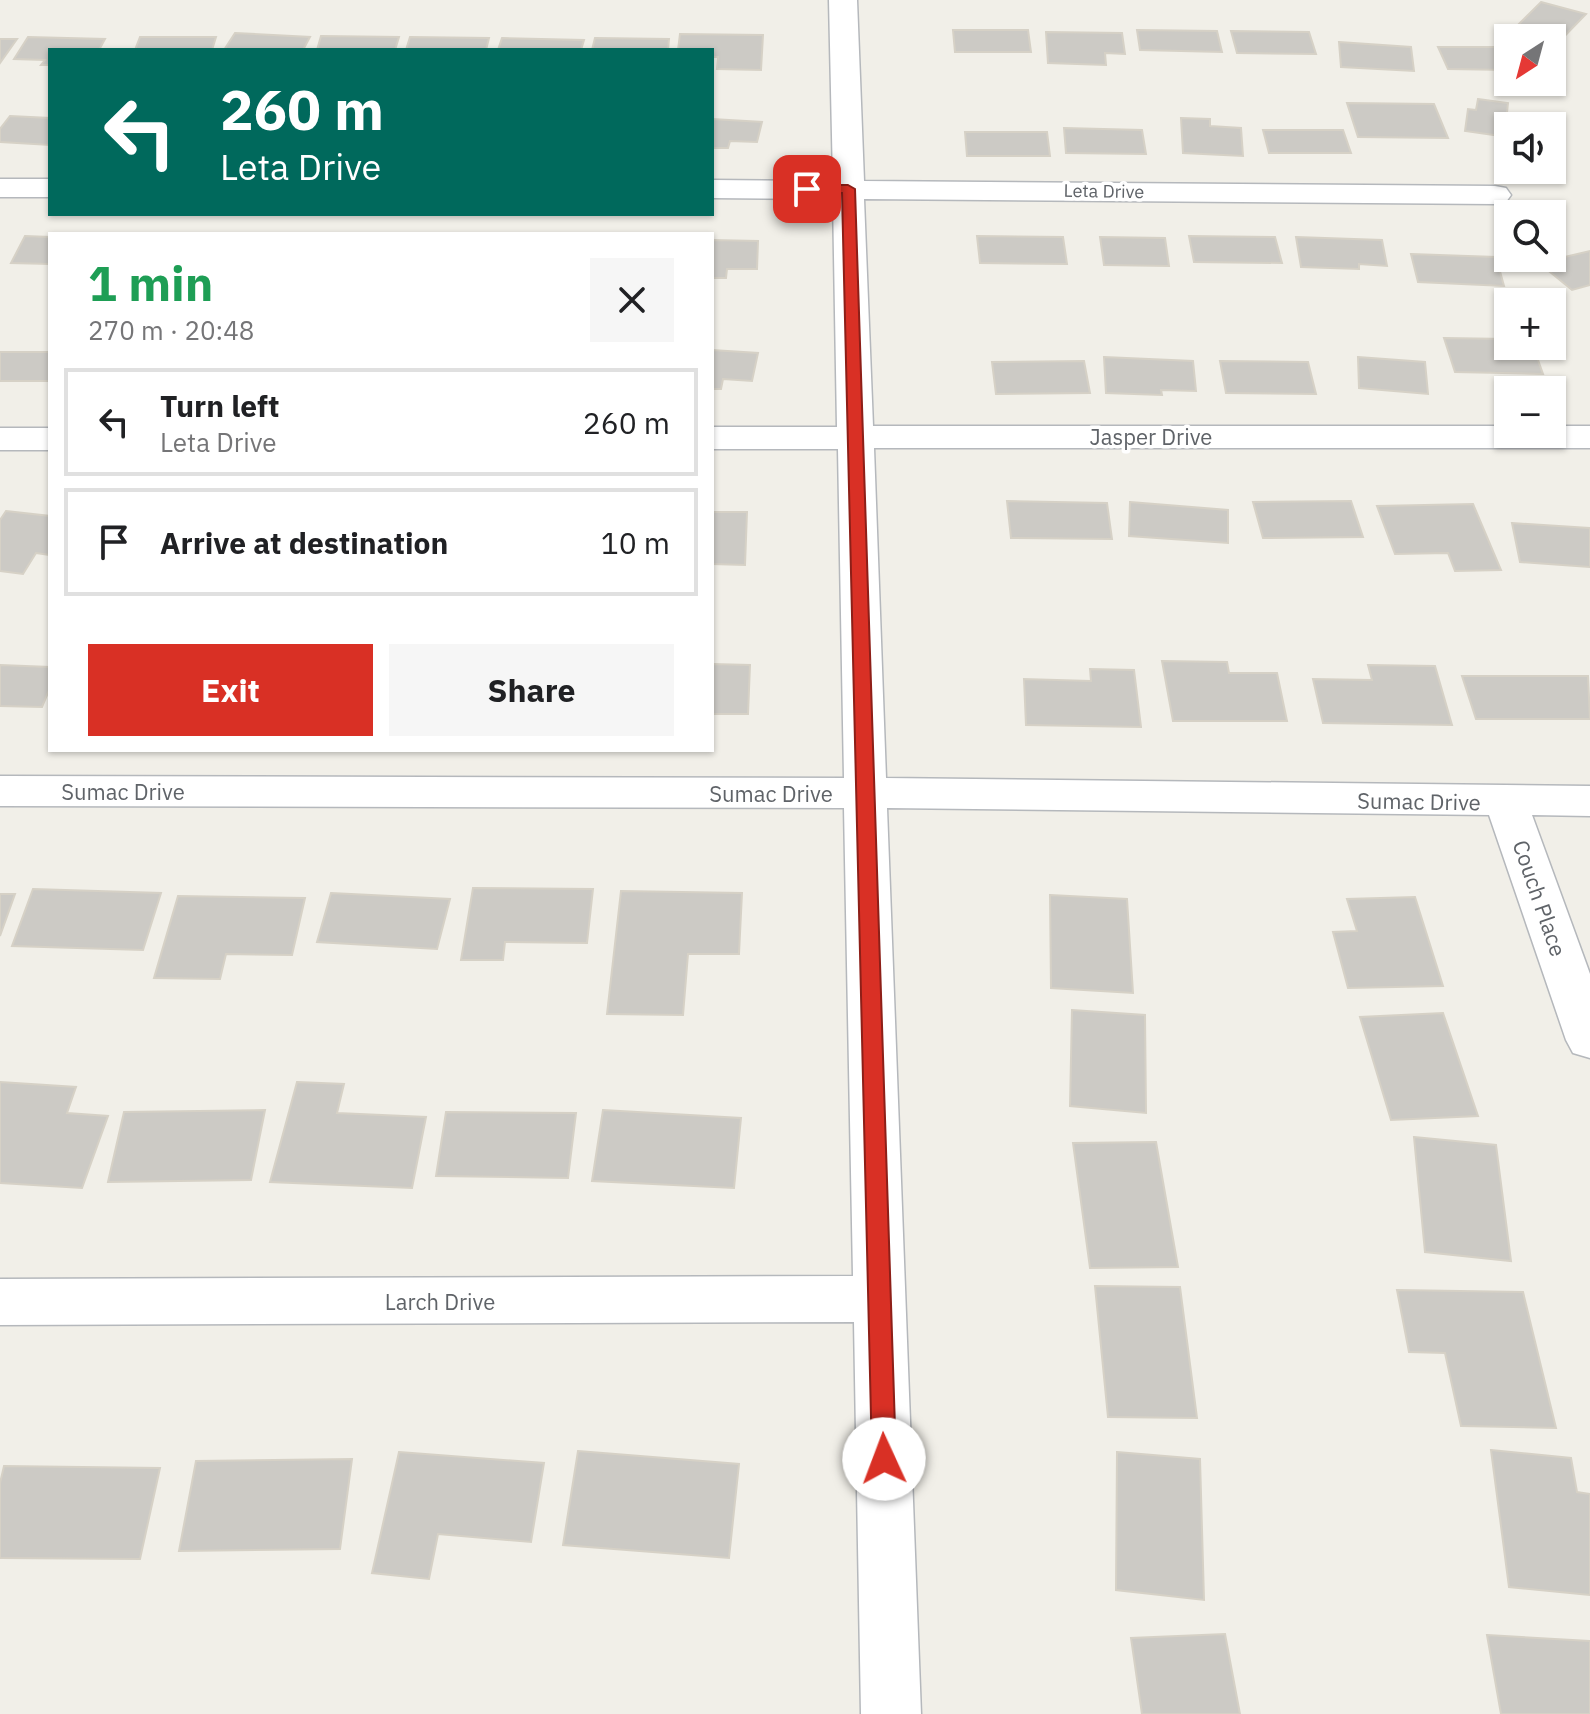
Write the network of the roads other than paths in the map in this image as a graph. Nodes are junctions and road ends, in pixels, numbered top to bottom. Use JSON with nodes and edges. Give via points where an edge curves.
{"nodes":[{"id":1,"x":843,"y":0,"type":"edge"},
{"id":2,"x":0,"y":188,"type":"edge"},
{"id":3,"x":48,"y":188,"type":"edge"},
{"id":4,"x":714,"y":189,"type":"edge"},
{"id":5,"x":848,"y":189,"type":"junction"},
{"id":6,"x":1495,"y":195,"type":"dead end"},
{"id":7,"x":1590,"y":437,"type":"edge"},
{"id":8,"x":714,"y":438,"type":"edge"},
{"id":9,"x":855,"y":438,"type":"junction"},
{"id":10,"x":0,"y":439,"type":"edge"},
{"id":11,"x":48,"y":439,"type":"edge"},
{"id":12,"x":0,"y":791,"type":"edge"},
{"id":13,"x":865,"y":793,"type":"junction"},
{"id":14,"x":1590,"y":801,"type":"edge"},
{"id":15,"x":1506,"y":802,"type":"junction"},
{"id":16,"x":1590,"y":1040,"type":"edge"},
{"id":17,"x":879,"y":1299,"type":"junction"},
{"id":18,"x":0,"y":1302,"type":"edge"},
{"id":19,"x":891,"y":1714,"type":"edge"}],
"edges":[{"from":1,"to":5,"type":"street"},
{"from":2,"to":3,"type":"street"},
{"from":4,"to":5,"type":"street","name":"Leta Drive"},
{"from":5,"to":6,"type":"street","name":"Leta Drive"},
{"from":5,"to":9,"type":"street"},
{"from":7,"to":9,"type":"street","name":"Jasper Drive"},
{"from":8,"to":9,"type":"street","name":"Jasper Drive"},
{"from":9,"to":13,"type":"street"},
{"from":10,"to":11,"type":"street"},
{"from":12,"to":13,"type":"street","name":"Sumac Drive"},
{"from":13,"to":15,"type":"street","name":"Sumac Drive"},
{"from":13,"to":17,"type":"street"},
{"from":14,"to":15,"type":"street","name":"Sumac Drive"},
{"from":15,"to":16,"type":"street","name":"Couch Place"},
{"from":17,"to":18,"type":"street","name":"Larch Drive"},
{"from":17,"to":19,"type":"street"}]}
